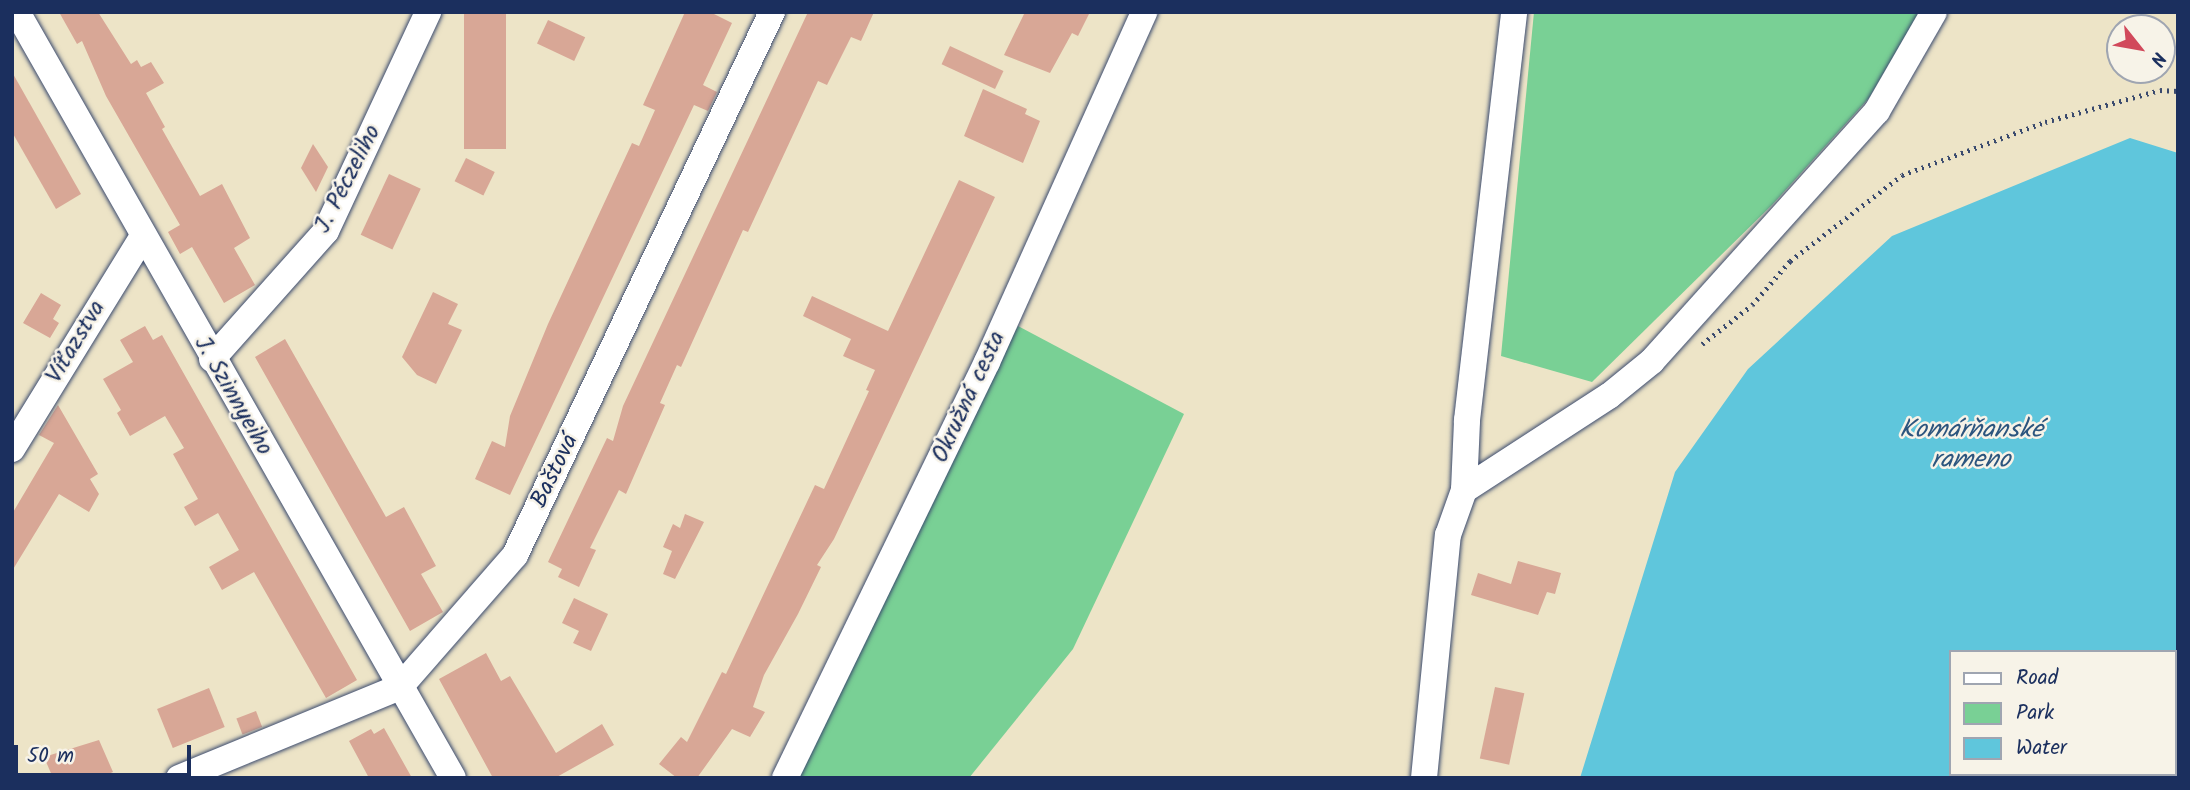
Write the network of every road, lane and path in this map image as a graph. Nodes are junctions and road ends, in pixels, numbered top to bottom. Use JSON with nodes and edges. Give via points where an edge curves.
{"nodes":[{"id":1,"x":17,"y":12,"type":"edge"},
{"id":2,"x":428,"y":12,"type":"edge"},
{"id":3,"x":772,"y":12,"type":"edge"},
{"id":4,"x":1144,"y":12,"type":"edge"},
{"id":5,"x":1514,"y":12,"type":"edge"},
{"id":6,"x":1934,"y":12,"type":"edge"},
{"id":7,"x":2178,"y":91,"type":"edge"},
{"id":8,"x":142,"y":236,"type":"junction"},
{"id":9,"x":1690,"y":349,"type":"dead end"},
{"id":10,"x":212,"y":359,"type":"junction"},
{"id":11,"x":16,"y":438,"type":"edge"},
{"id":12,"x":1464,"y":490,"type":"junction"},
{"id":13,"x":400,"y":687,"type":"junction"},
{"id":14,"x":179,"y":778,"type":"edge"},
{"id":15,"x":453,"y":778,"type":"edge"},
{"id":16,"x":785,"y":778,"type":"edge"},
{"id":17,"x":1424,"y":778,"type":"edge"}],
"edges":[{"from":1,"to":8,"type":"street","name":"J. Szinnyeiho"},
{"from":2,"to":10,"type":"street","name":"J. Péczeliho","via":[[327,231]]},
{"from":3,"to":13,"type":"street","name":"Baštová","via":[[515,555]]},
{"from":4,"to":16,"type":"street","name":"Okružná cesta","via":[[987,362]]},
{"from":5,"to":12,"type":"street","via":[[1467,420]]},
{"from":6,"to":12,"type":"street","via":[[1877,111],[1764,242],[1652,361],[1609,396]]},
{"from":7,"to":9,"type":"path","via":[[2160,90],[2045,121],[1902,175],[1790,261],[1737,319]]},
{"from":8,"to":10,"type":"street","name":"J. Szinnyeiho"},
{"from":8,"to":11,"type":"street","name":"Víťazstva"},
{"from":10,"to":13,"type":"street","name":"J. Szinnyeiho"},
{"from":12,"to":17,"type":"street","via":[[1448,535]]},
{"from":13,"to":14,"type":"street","name":"Baštová"},
{"from":13,"to":15,"type":"street","name":"J. Szinnyeiho"}]}
